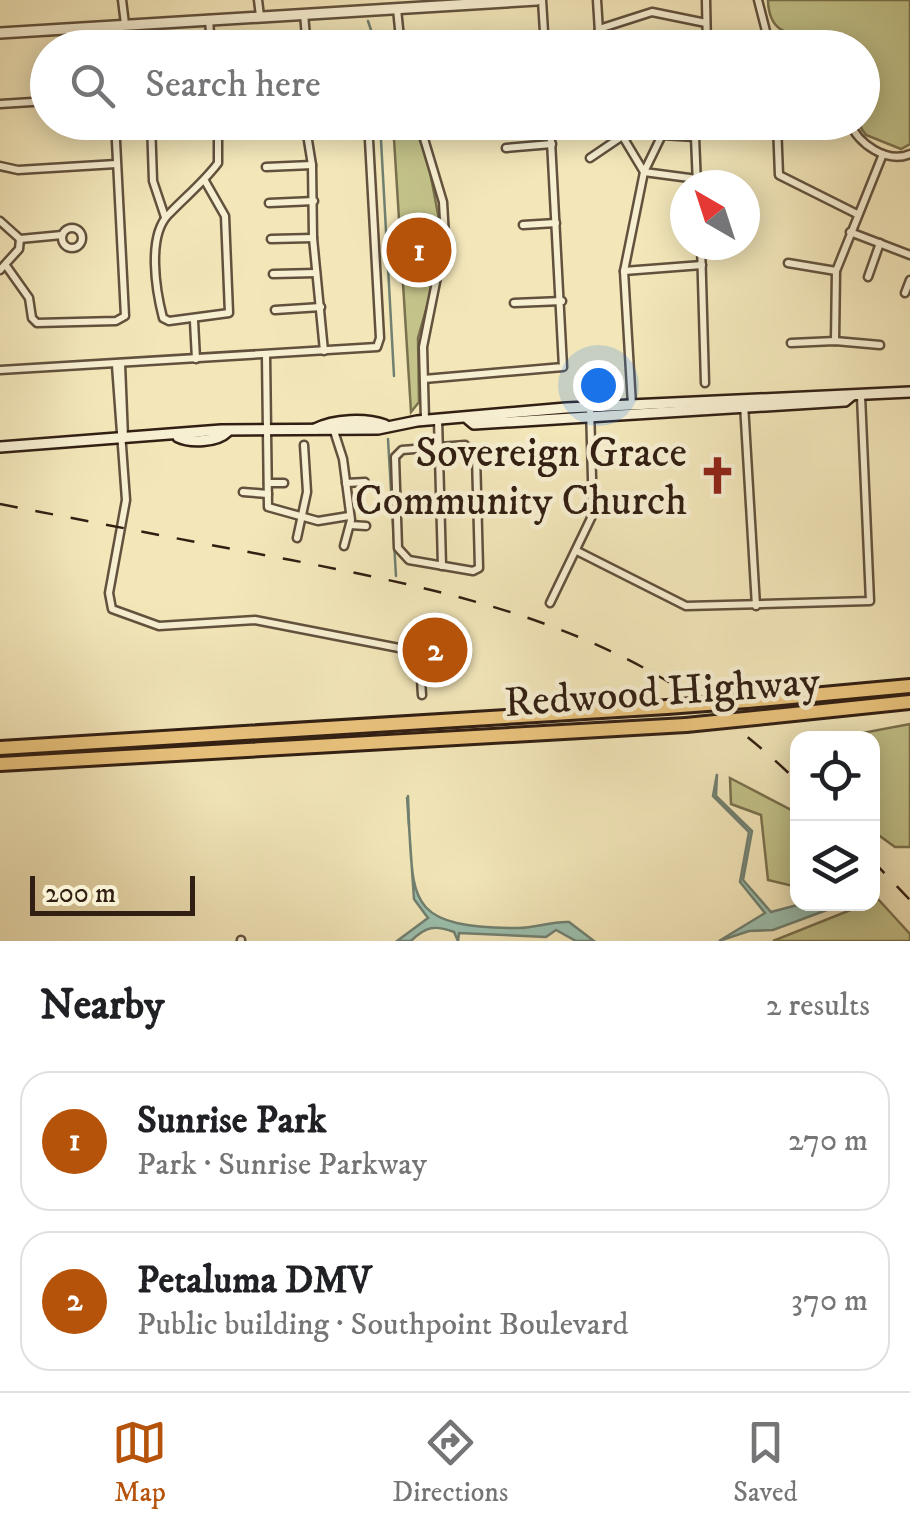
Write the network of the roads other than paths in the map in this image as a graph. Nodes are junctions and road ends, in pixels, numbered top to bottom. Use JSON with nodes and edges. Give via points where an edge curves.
{"nodes":[{"id":1,"x":122,"y":0,"type":"edge"},
{"id":2,"x":258,"y":0,"type":"edge"},
{"id":3,"x":540,"y":0,"type":"edge"},
{"id":4,"x":596,"y":0,"type":"edge"},
{"id":5,"x":706,"y":0,"type":"edge"},
{"id":6,"x":758,"y":0,"type":"edge"},
{"id":7,"x":455,"y":2,"type":"edge"},
{"id":8,"x":397,"y":8,"type":"junction"},
{"id":9,"x":304,"y":14,"type":"junction"},
{"id":10,"x":260,"y":16,"type":"junction"},
{"id":11,"x":209,"y":19,"type":"junction"},
{"id":12,"x":706,"y":23,"type":"junction"},
{"id":13,"x":125,"y":24,"type":"junction"},
{"id":14,"x":599,"y":29,"type":"joint"},
{"id":15,"x":42,"y":30,"type":"edge"},
{"id":16,"x":210,"y":30,"type":"edge"},
{"id":17,"x":305,"y":30,"type":"edge"},
{"id":18,"x":399,"y":30,"type":"edge"},
{"id":19,"x":543,"y":30,"type":"edge"},
{"id":20,"x":707,"y":30,"type":"edge"},
{"id":21,"x":766,"y":30,"type":"edge"},
{"id":22,"x":30,"y":31,"type":"edge"},
{"id":23,"x":0,"y":33,"type":"edge"},
{"id":24,"x":30,"y":103,"type":"edge"},
{"id":25,"x":0,"y":104,"type":"edge"},
{"id":26,"x":116,"y":140,"type":"edge"},
{"id":27,"x":152,"y":140,"type":"edge"},
{"id":28,"x":218,"y":140,"type":"edge"},
{"id":29,"x":307,"y":140,"type":"edge"},
{"id":30,"x":369,"y":140,"type":"edge"},
{"id":31,"x":424,"y":140,"type":"edge"},
{"id":32,"x":552,"y":140,"type":"edge"},
{"id":33,"x":618,"y":140,"type":"edge"},
{"id":34,"x":622,"y":140,"type":"edge"},
{"id":35,"x":660,"y":140,"type":"edge"},
{"id":36,"x":695,"y":140,"type":"edge"},
{"id":37,"x":777,"y":140,"type":"edge"},
{"id":38,"x":859,"y":140,"type":"edge"},
{"id":39,"x":552,"y":144,"type":"junction"},
{"id":40,"x":506,"y":148,"type":"dead end"},
{"id":41,"x":883,"y":154,"type":"junction"},
{"id":42,"x":910,"y":154,"type":"edge"},
{"id":43,"x":590,"y":158,"type":"dead end"},
{"id":44,"x":116,"y":164,"type":"junction"},
{"id":45,"x":312,"y":165,"type":"junction"},
{"id":46,"x":0,"y":166,"type":"edge"},
{"id":47,"x":266,"y":168,"type":"dead end"},
{"id":48,"x":696,"y":170,"type":"edge"},
{"id":49,"x":644,"y":172,"type":"junction"},
{"id":50,"x":670,"y":177,"type":"edge"},
{"id":51,"x":205,"y":181,"type":"junction"},
{"id":52,"x":314,"y":200,"type":"junction"},
{"id":53,"x":269,"y":203,"type":"dead end"},
{"id":54,"x":857,"y":214,"type":"junction"},
{"id":55,"x":165,"y":217,"type":"junction"},
{"id":56,"x":0,"y":221,"type":"edge"},
{"id":57,"x":556,"y":223,"type":"junction"},
{"id":58,"x":523,"y":225,"type":"dead end"},
{"id":59,"x":850,"y":232,"type":"junction"},
{"id":60,"x":62,"y":235,"type":"dead end"},
{"id":61,"x":313,"y":238,"type":"junction"},
{"id":62,"x":270,"y":239,"type":"dead end"},
{"id":63,"x":20,"y":240,"type":"junction"},
{"id":64,"x":880,"y":244,"type":"junction"},
{"id":65,"x":910,"y":254,"type":"edge"},
{"id":66,"x":701,"y":260,"type":"edge"},
{"id":67,"x":788,"y":263,"type":"dead end"},
{"id":68,"x":702,"y":266,"type":"junction"},
{"id":69,"x":3,"y":269,"type":"edge"},
{"id":70,"x":624,"y":271,"type":"junction"},
{"id":71,"x":836,"y":271,"type":"junction"},
{"id":72,"x":316,"y":273,"type":"junction"},
{"id":73,"x":273,"y":274,"type":"dead end"},
{"id":74,"x":868,"y":277,"type":"dead end"},
{"id":75,"x":910,"y":280,"type":"edge"},
{"id":76,"x":906,"y":293,"type":"dead end"},
{"id":77,"x":562,"y":301,"type":"junction"},
{"id":78,"x":514,"y":303,"type":"dead end"},
{"id":79,"x":321,"y":306,"type":"junction"},
{"id":80,"x":274,"y":310,"type":"dead end"},
{"id":81,"x":194,"y":321,"type":"junction"},
{"id":82,"x":835,"y":341,"type":"junction"},
{"id":83,"x":791,"y":344,"type":"dead end"},
{"id":84,"x":880,"y":345,"type":"dead end"},
{"id":85,"x":324,"y":351,"type":"junction"},
{"id":86,"x":266,"y":355,"type":"junction"},
{"id":87,"x":196,"y":359,"type":"junction"},
{"id":88,"x":118,"y":364,"type":"junction"},
{"id":89,"x":0,"y":370,"type":"edge"},
{"id":90,"x":424,"y":379,"type":"junction"},
{"id":91,"x":705,"y":383,"type":"dead end"},
{"id":92,"x":910,"y":392,"type":"edge"},
{"id":93,"x":856,"y":396,"type":"junction"},
{"id":94,"x":744,"y":403,"type":"junction"},
{"id":95,"x":633,"y":410,"type":"junction"},
{"id":96,"x":590,"y":411,"type":"junction"},
{"id":97,"x":425,"y":420,"type":"junction"},
{"id":98,"x":438,"y":420,"type":"junction"},
{"id":99,"x":385,"y":425,"type":"junction"},
{"id":100,"x":269,"y":430,"type":"junction"},
{"id":101,"x":315,"y":430,"type":"junction"},
{"id":102,"x":334,"y":431,"type":"junction"},
{"id":103,"x":124,"y":439,"type":"junction"},
{"id":104,"x":304,"y":444,"type":"dead end"},
{"id":105,"x":438,"y":446,"type":"junction"},
{"id":106,"x":0,"y":447,"type":"edge"},
{"id":107,"x":284,"y":482,"type":"dead end"},
{"id":108,"x":365,"y":482,"type":"dead end"},
{"id":109,"x":346,"y":483,"type":"junction"},
{"id":110,"x":268,"y":484,"type":"junction"},
{"id":111,"x":244,"y":492,"type":"dead end"},
{"id":112,"x":268,"y":494,"type":"junction"},
{"id":113,"x":349,"y":516,"type":"junction"},
{"id":114,"x":301,"y":517,"type":"junction"},
{"id":115,"x":350,"y":526,"type":"junction"},
{"id":116,"x":366,"y":526,"type":"dead end"},
{"id":117,"x":297,"y":538,"type":"dead end"},
{"id":118,"x":344,"y":546,"type":"dead end"},
{"id":119,"x":578,"y":551,"type":"junction"},
{"id":120,"x":442,"y":566,"type":"junction"},
{"id":121,"x":550,"y":602,"type":"dead end"},
{"id":122,"x":756,"y":606,"type":"junction"},
{"id":123,"x":910,"y":686,"type":"edge"},
{"id":124,"x":422,"y":696,"type":"dead end"},
{"id":125,"x":910,"y":702,"type":"edge"},
{"id":126,"x":0,"y":748,"type":"edge"},
{"id":127,"x":0,"y":764,"type":"edge"}],
"edges":[{"from":1,"to":13,"type":"street"},
{"from":2,"to":10,"type":"street"},
{"from":3,"to":7,"type":"main road"},
{"from":3,"to":19,"type":"street"},
{"from":4,"to":14,"type":"street"},
{"from":5,"to":12,"type":"street"},
{"from":6,"to":21,"type":"street"},
{"from":7,"to":8,"type":"main road"},
{"from":8,"to":9,"type":"main road"},
{"from":8,"to":18,"type":"street"},
{"from":9,"to":10,"type":"main road"},
{"from":9,"to":17,"type":"street"},
{"from":10,"to":11,"type":"main road"},
{"from":11,"to":13,"type":"main road"},
{"from":11,"to":16,"type":"street"},
{"from":12,"to":14,"type":"street","via":[[652,12]]},
{"from":12,"to":20,"type":"street"},
{"from":13,"to":15,"type":"main road"},
{"from":22,"to":23,"type":"main road"},
{"from":24,"to":25,"type":"street"},
{"from":26,"to":44,"type":"street"},
{"from":27,"to":55,"type":"street","via":[[153,181]]},
{"from":28,"to":51,"type":"street","via":[[218,162]]},
{"from":29,"to":45,"type":"street"},
{"from":30,"to":85,"type":"street","via":[[380,343]]},
{"from":31,"to":90,"type":"street","via":[[443,202],[445,237],[426,322]]},
{"from":32,"to":39,"type":"street"},
{"from":33,"to":43,"type":"street"},
{"from":34,"to":49,"type":"street"},
{"from":35,"to":49,"type":"street"},
{"from":36,"to":48,"type":"street"},
{"from":37,"to":54,"type":"street","via":[[778,175]]},
{"from":38,"to":41,"type":"street"},
{"from":39,"to":40,"type":"street"},
{"from":39,"to":57,"type":"street"},
{"from":41,"to":42,"type":"street"},
{"from":41,"to":54,"type":"street"},
{"from":44,"to":46,"type":"street"},
{"from":44,"to":69,"type":"street","via":[[125,316],[37,322],[29,298]]},
{"from":45,"to":47,"type":"street"},
{"from":45,"to":52,"type":"street"},
{"from":49,"to":50,"type":"street"},
{"from":49,"to":70,"type":"street"},
{"from":51,"to":55,"type":"street"},
{"from":51,"to":81,"type":"street","via":[[225,216],[230,304],[224,317]]},
{"from":52,"to":53,"type":"street"},
{"from":52,"to":61,"type":"street"},
{"from":54,"to":59,"type":"street"},
{"from":55,"to":81,"type":"street","via":[[156,247],[163,318]]},
{"from":56,"to":63,"type":"street"},
{"from":57,"to":58,"type":"street"},
{"from":57,"to":77,"type":"street"},
{"from":59,"to":64,"type":"street"},
{"from":59,"to":71,"type":"street"},
{"from":60,"to":63,"type":"street"},
{"from":61,"to":62,"type":"street"},
{"from":61,"to":72,"type":"street"},
{"from":63,"to":69,"type":"street"},
{"from":64,"to":65,"type":"street"},
{"from":64,"to":74,"type":"street"},
{"from":66,"to":68,"type":"street"},
{"from":67,"to":71,"type":"street"},
{"from":68,"to":70,"type":"street"},
{"from":68,"to":91,"type":"street"},
{"from":70,"to":95,"type":"street"},
{"from":71,"to":82,"type":"street"},
{"from":72,"to":73,"type":"street"},
{"from":72,"to":79,"type":"street"},
{"from":75,"to":76,"type":"street"},
{"from":77,"to":78,"type":"street"},
{"from":77,"to":90,"type":"street","via":[[563,368]]},
{"from":79,"to":80,"type":"street"},
{"from":79,"to":85,"type":"street"},
{"from":81,"to":87,"type":"street"},
{"from":82,"to":83,"type":"street"},
{"from":82,"to":84,"type":"street"},
{"from":85,"to":86,"type":"street"},
{"from":86,"to":87,"type":"street"},
{"from":86,"to":100,"type":"street"},
{"from":87,"to":88,"type":"street"},
{"from":88,"to":89,"type":"street"},
{"from":88,"to":103,"type":"street"},
{"from":90,"to":97,"type":"street"},
{"from":92,"to":93,"type":"main road"},
{"from":93,"to":94,"type":"main road"},
{"from":93,"to":122,"type":"street","via":[[870,601]]},
{"from":94,"to":95,"type":"main road"},
{"from":94,"to":122,"type":"street"},
{"from":95,"to":96,"type":"main road"},
{"from":96,"to":98,"type":"main road"},
{"from":96,"to":119,"type":"street","via":[[594,510]]},
{"from":97,"to":98,"type":"main road"},
{"from":97,"to":99,"type":"main road"},
{"from":98,"to":105,"type":"street"},
{"from":99,"to":101,"type":"main road","via":[[354,422]]},
{"from":99,"to":102,"type":"main road"},
{"from":100,"to":101,"type":"main road"},
{"from":100,"to":103,"type":"main road","via":[[185,441]]},
{"from":100,"to":110,"type":"street"},
{"from":101,"to":102,"type":"main road"},
{"from":102,"to":109,"type":"street"},
{"from":103,"to":106,"type":"main road"},
{"from":103,"to":124,"type":"street","via":[[126,500],[112,609],[159,626],[258,620],[399,648],[419,660]]},
{"from":104,"to":114,"type":"street"},
{"from":105,"to":120,"type":"street"},
{"from":105,"to":120,"type":"street","via":[[402,450],[396,457],[398,548],[409,560]]},
{"from":105,"to":120,"type":"street","via":[[465,445],[476,455],[481,562],[473,570]]},
{"from":107,"to":110,"type":"street"},
{"from":108,"to":109,"type":"street"},
{"from":109,"to":113,"type":"street"},
{"from":110,"to":112,"type":"street"},
{"from":111,"to":112,"type":"street"},
{"from":112,"to":114,"type":"street","via":[[270,509]]},
{"from":113,"to":114,"type":"street"},
{"from":113,"to":115,"type":"street"},
{"from":114,"to":117,"type":"street"},
{"from":115,"to":116,"type":"street"},
{"from":115,"to":118,"type":"street"},
{"from":119,"to":121,"type":"street"},
{"from":119,"to":122,"type":"street","via":[[677,604]]},
{"from":123,"to":126,"type":"highway","name":"Redwood Highway","bridge":true},
{"from":125,"to":127,"type":"highway","name":"Redwood Highway","bridge":true,"via":[[686,725]]}]}
